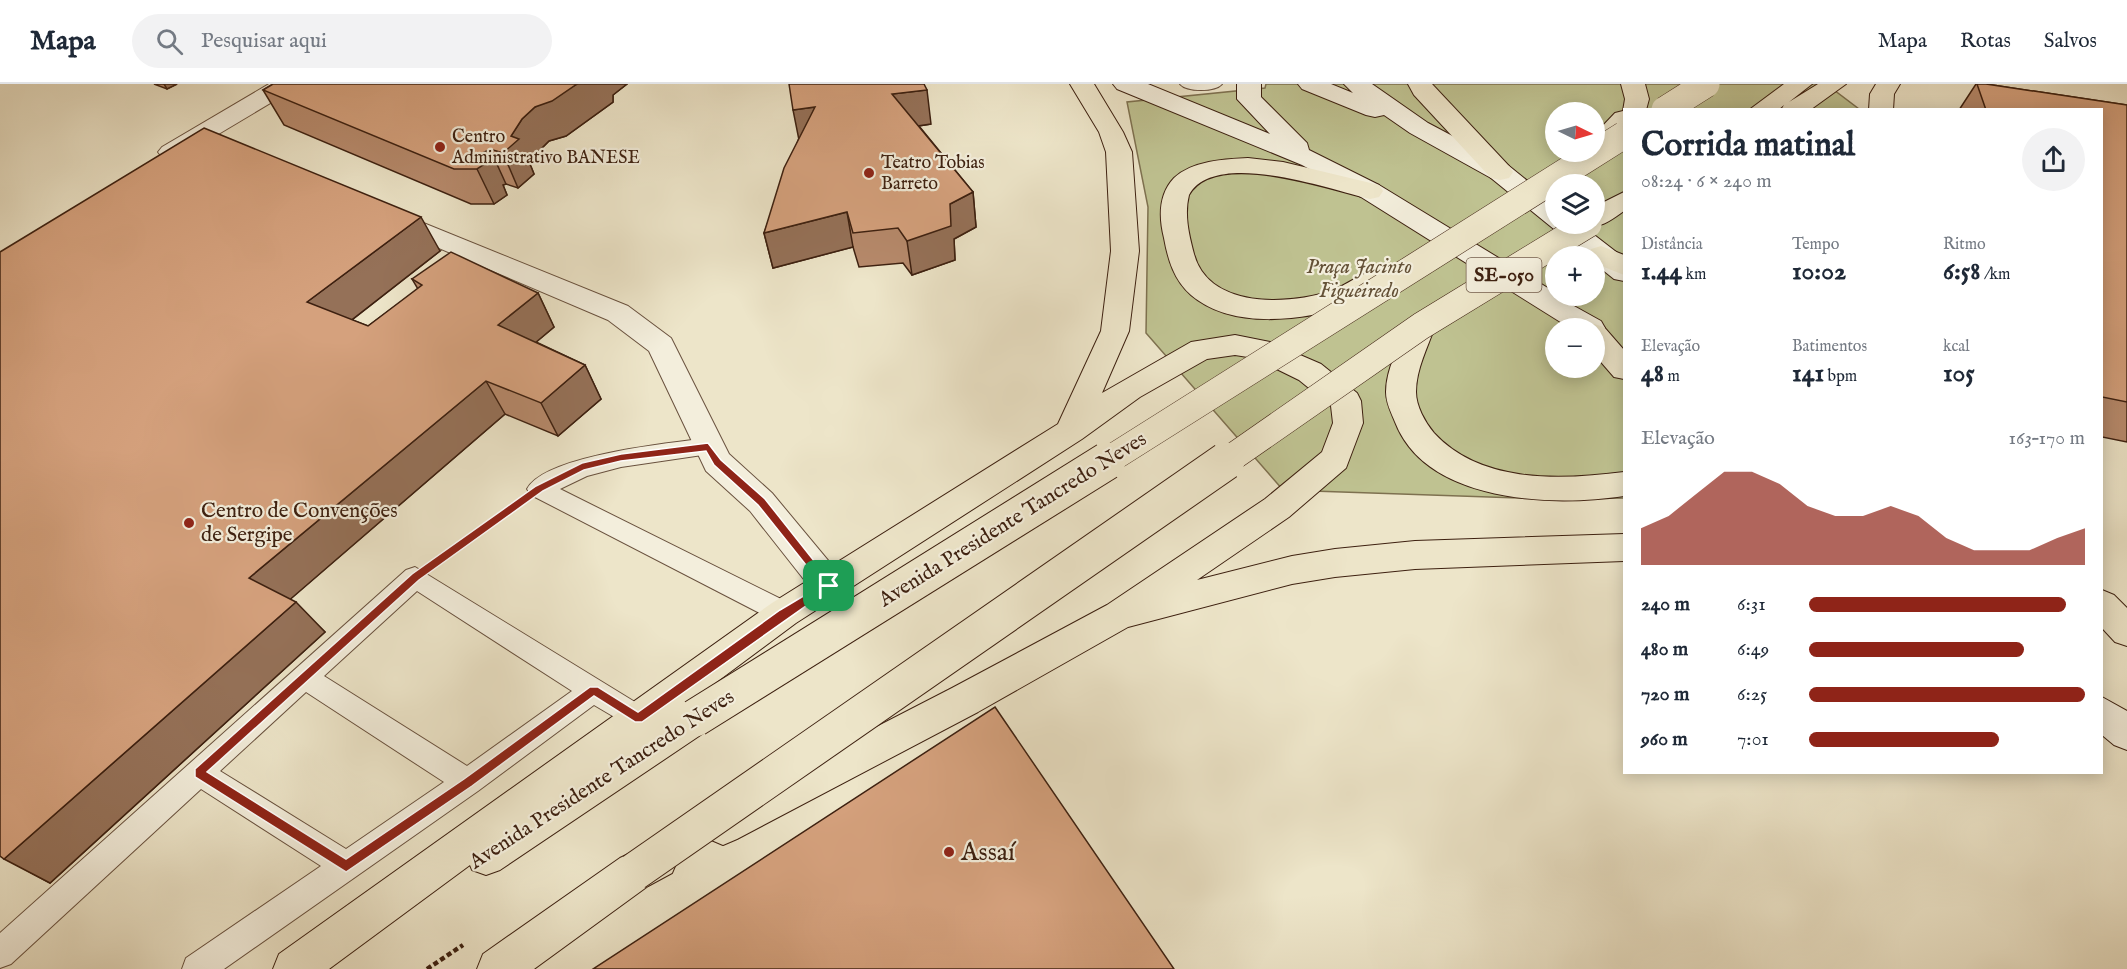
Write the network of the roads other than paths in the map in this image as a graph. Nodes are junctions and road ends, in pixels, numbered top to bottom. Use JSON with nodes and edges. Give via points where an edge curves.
{"nodes":[{"id":1,"x":285,"y":84,"type":"edge"},
{"id":2,"x":1082,"y":84,"type":"edge"},
{"id":3,"x":1125,"y":84,"type":"edge"},
{"id":4,"x":1189,"y":84,"type":"edge"},
{"id":5,"x":1213,"y":84,"type":"edge"},
{"id":6,"x":1248,"y":84,"type":"edge"},
{"id":7,"x":1310,"y":84,"type":"edge"},
{"id":8,"x":1356,"y":84,"type":"edge"},
{"id":9,"x":1420,"y":84,"type":"edge"},
{"id":10,"x":1633,"y":84,"type":"edge"},
{"id":11,"x":1679,"y":84,"type":"edge"},
{"id":12,"x":1706,"y":84,"type":"edge"},
{"id":13,"x":1800,"y":84,"type":"edge"},
{"id":14,"x":1834,"y":84,"type":"edge"},
{"id":15,"x":1888,"y":84,"type":"edge"},
{"id":16,"x":1635,"y":108,"type":"edge"},
{"id":17,"x":1668,"y":108,"type":"edge"},
{"id":18,"x":1676,"y":108,"type":"edge"},
{"id":19,"x":1764,"y":108,"type":"edge"},
{"id":20,"x":1796,"y":108,"type":"edge"},
{"id":21,"x":1881,"y":108,"type":"edge"},
{"id":22,"x":1623,"y":119,"type":"edge"},
{"id":23,"x":1419,"y":128,"type":"junction"},
{"id":24,"x":200,"y":134,"type":"junction"},
{"id":25,"x":1623,"y":136,"type":"edge"},
{"id":26,"x":1605,"y":139,"type":"edge"},
{"id":27,"x":1605,"y":146,"type":"edge"},
{"id":28,"x":232,"y":148,"type":"edge"},
{"id":29,"x":1311,"y":160,"type":"junction"},
{"id":30,"x":1578,"y":162,"type":"edge"},
{"id":31,"x":150,"y":165,"type":"edge"},
{"id":32,"x":1500,"y":172,"type":"junction"},
{"id":33,"x":1370,"y":191,"type":"junction"},
{"id":34,"x":369,"y":208,"type":"edge"},
{"id":35,"x":1545,"y":209,"type":"edge"},
{"id":36,"x":1607,"y":212,"type":"edge"},
{"id":37,"x":1577,"y":234,"type":"edge"},
{"id":38,"x":1613,"y":260,"type":"edge"},
{"id":39,"x":1428,"y":261,"type":"junction"},
{"id":40,"x":1574,"y":318,"type":"edge"},
{"id":41,"x":1421,"y":326,"type":"junction"},
{"id":42,"x":1605,"y":341,"type":"edge"},
{"id":43,"x":1605,"y":346,"type":"edge"},
{"id":44,"x":1623,"y":353,"type":"edge"},
{"id":45,"x":1623,"y":368,"type":"edge"},
{"id":46,"x":1071,"y":431,"type":"junction"},
{"id":47,"x":708,"y":447,"type":"junction"},
{"id":48,"x":1623,"y":484,"type":"edge"},
{"id":49,"x":1623,"y":548,"type":"edge"},
{"id":50,"x":829,"y":586,"type":"junction"},
{"id":51,"x":2103,"y":605,"type":"edge"},
{"id":52,"x":784,"y":613,"type":"junction"},
{"id":53,"x":1119,"y":615,"type":"junction"},
{"id":54,"x":2103,"y":627,"type":"edge"},
{"id":55,"x":2127,"y":631,"type":"edge"},
{"id":56,"x":2127,"y":645,"type":"edge"},
{"id":57,"x":304,"y":677,"type":"junction"},
{"id":58,"x":594,"y":690,"type":"junction"},
{"id":59,"x":2103,"y":715,"type":"edge"},
{"id":60,"x":638,"y":718,"type":"junction"},
{"id":61,"x":2127,"y":733,"type":"edge"},
{"id":62,"x":199,"y":773,"type":"junction"},
{"id":63,"x":468,"y":782,"type":"junction"},
{"id":64,"x":346,"y":866,"type":"junction"},
{"id":65,"x":634,"y":872,"type":"junction"},
{"id":66,"x":0,"y":953,"type":"edge"},
{"id":67,"x":196,"y":969,"type":"edge"},
{"id":68,"x":294,"y":969,"type":"edge"},
{"id":69,"x":313,"y":969,"type":"edge"},
{"id":70,"x":498,"y":969,"type":"edge"}],
"edges":[{"from":1,"to":24,"type":"main road"},
{"from":2,"to":46,"type":"main road","via":[[1119,152],[1125,251],[1115,331]]},
{"from":3,"to":29,"type":"main road"},
{"from":4,"to":5,"type":"lane"},
{"from":6,"to":29,"type":"main road","via":[[1249,99]]},
{"from":7,"to":23,"type":"main road"},
{"from":8,"to":23,"type":"main road"},
{"from":9,"to":32,"type":"main road"},
{"from":10,"to":16,"type":"main road","via":[[1637,99]]},
{"from":11,"to":18,"type":"main road"},
{"from":12,"to":17,"type":"main road","bridge":true},
{"from":13,"to":19,"type":"main road"},
{"from":14,"to":20,"type":"main road"},
{"from":15,"to":21,"type":"main road","via":[[1882,94]]},
{"from":22,"to":26,"type":"main road"},
{"from":23,"to":32,"type":"main road"},
{"from":24,"to":28,"type":"main road"},
{"from":24,"to":31,"type":"main road"},
{"from":25,"to":27,"type":"main road","name":"Avenida Presidente Tancredo Neves","number":"SE-050","bridge":true},
{"from":29,"to":33,"type":"main road"},
{"from":30,"to":39,"type":"main road","name":"Avenida Presidente Tancredo Neves","number":"SE-050","bridge":true},
{"from":32,"to":35,"type":"main road"},
{"from":33,"to":39,"type":"main road","via":[[1264,166],[1231,166],[1187,180],[1174,199],[1178,244],[1187,272],[1200,287],[1220,298],[1259,310],[1302,307],[1341,297],[1410,263]]},
{"from":33,"to":40,"type":"main road"},
{"from":34,"to":47,"type":"main road","via":[[618,314],[661,345]]},
{"from":36,"to":41,"type":"main road","number":"SE-050","bridge":true},
{"from":37,"to":38,"type":"main road"},
{"from":39,"to":69,"type":"main road","name":"Avenida Presidente Tancredo Neves","bridge":true,"via":[[695,718]]},
{"from":41,"to":48,"type":"main road","via":[[1401,399],[1423,442],[1440,459],[1465,474],[1556,489]]},
{"from":41,"to":65,"type":"main road","bridge":true},
{"from":42,"to":44,"type":"main road"},
{"from":43,"to":45,"type":"main road"},
{"from":46,"to":50,"type":"main road"},
{"from":46,"to":53,"type":"main road","via":[[1129,389],[1200,349],[1235,345],[1260,349],[1310,372],[1346,401],[1348,423],[1335,459],[1277,508]]},
{"from":47,"to":50,"type":"main road","via":[[717,462],[761,502]]},
{"from":47,"to":52,"type":"lane","via":[[582,467],[539,489]]},
{"from":49,"to":53,"type":"main road","via":[[1415,555],[1335,563],[1292,570]]},
{"from":50,"to":52,"type":"main road"},
{"from":51,"to":55,"type":"main road"},
{"from":52,"to":60,"type":"main road"},
{"from":53,"to":65,"type":"main road","via":[[965,700]]},
{"from":54,"to":56,"type":"main road"},
{"from":57,"to":58,"type":"lane","via":[[415,577]]},
{"from":57,"to":62,"type":"lane"},
{"from":57,"to":63,"type":"lane"},
{"from":58,"to":60,"type":"lane"},
{"from":58,"to":63,"type":"lane"},
{"from":59,"to":61,"type":"main road"},
{"from":60,"to":68,"type":"main road"},
{"from":62,"to":64,"type":"lane"},
{"from":62,"to":66,"type":"lane"},
{"from":63,"to":64,"type":"lane"},
{"from":64,"to":67,"type":"lane"},
{"from":65,"to":70,"type":"main road"}]}
